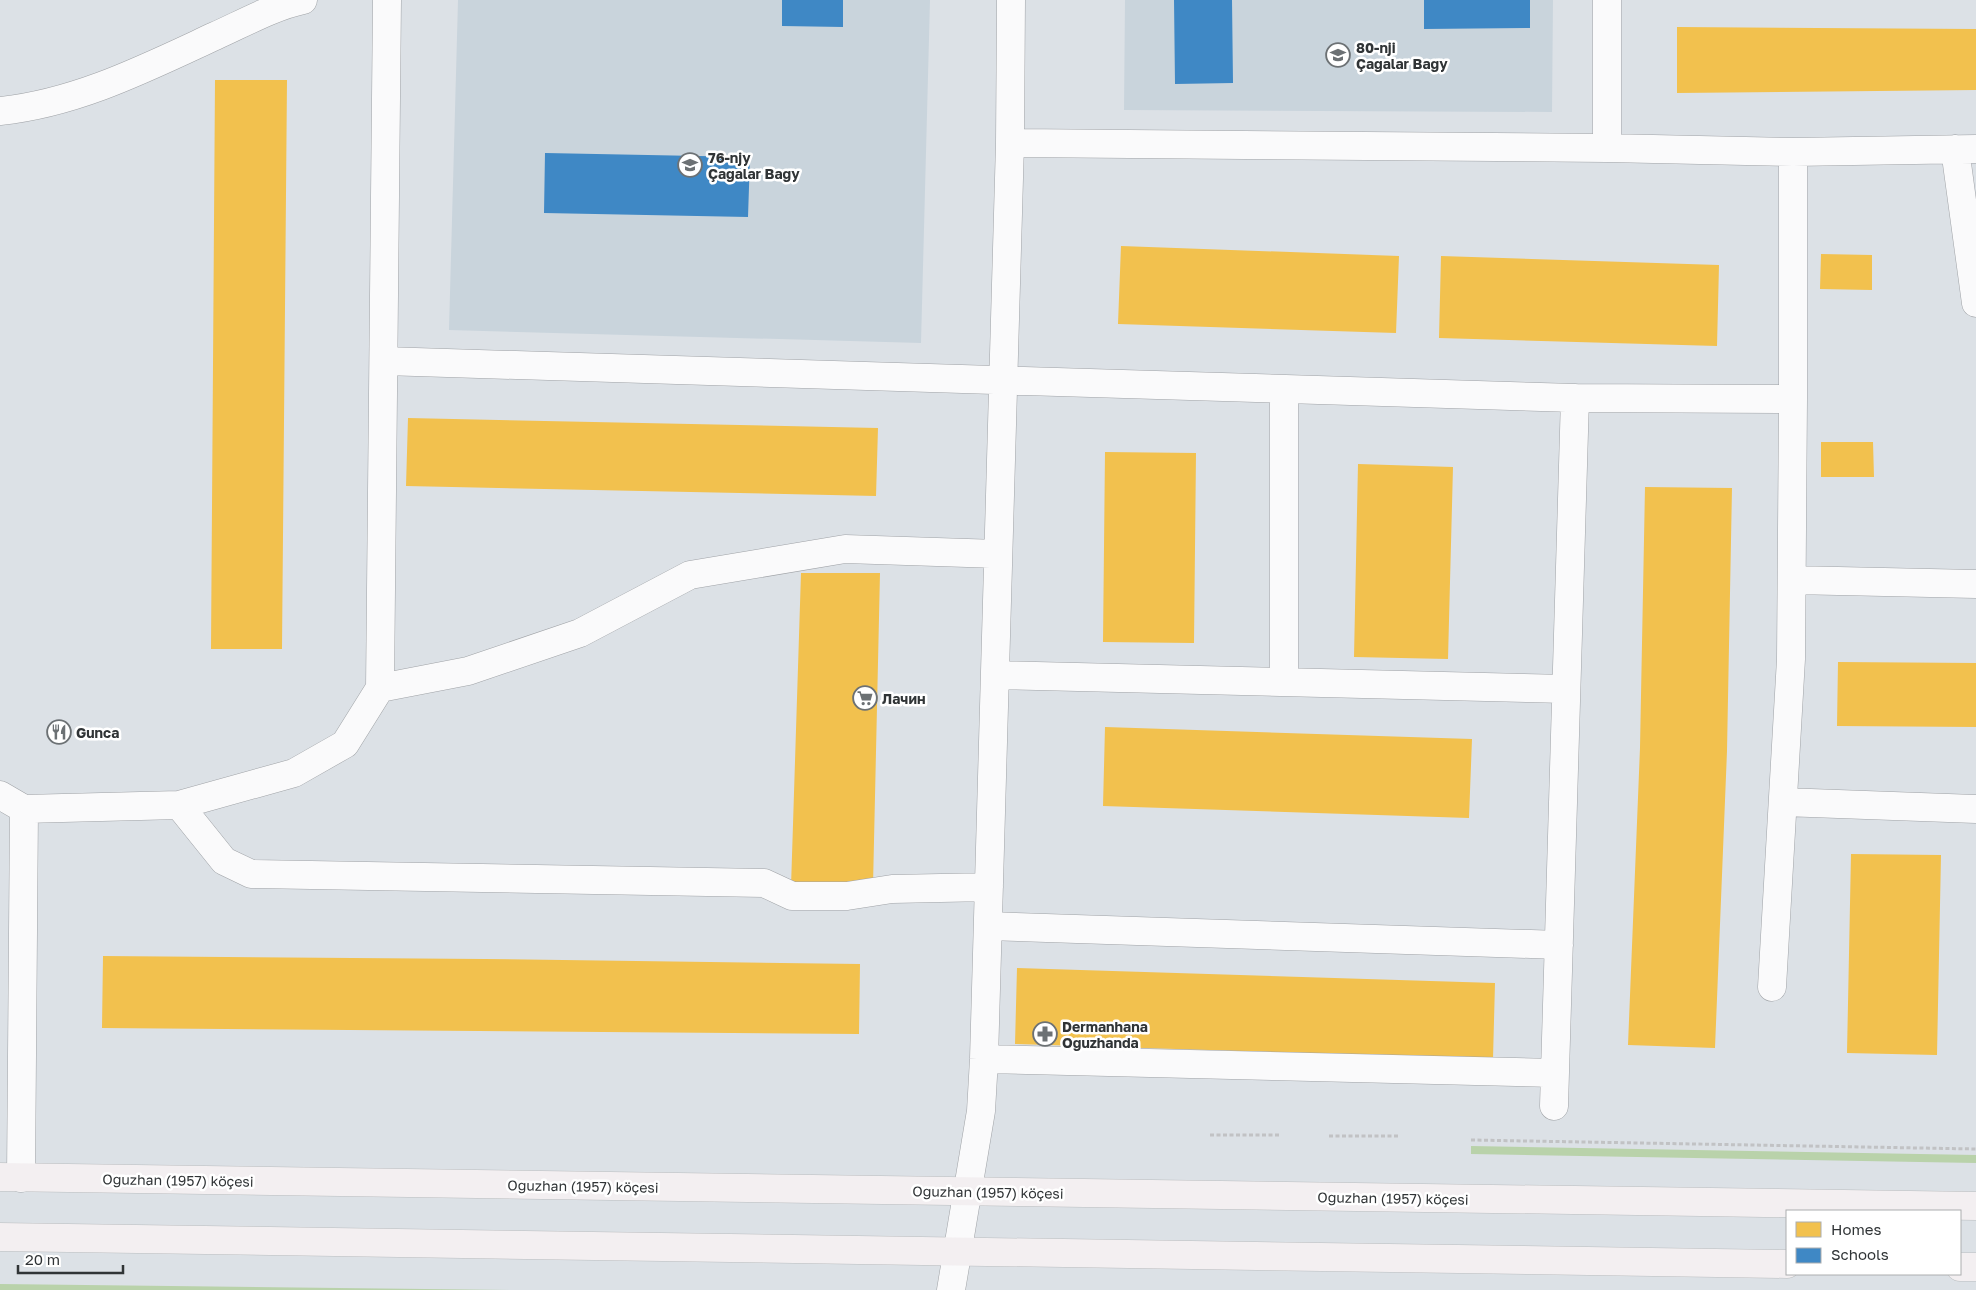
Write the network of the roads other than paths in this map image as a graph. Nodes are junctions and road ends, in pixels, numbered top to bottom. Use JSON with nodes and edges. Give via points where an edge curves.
{"nodes":[{"id":1,"x":303,"y":0,"type":"edge"},
{"id":2,"x":387,"y":0,"type":"edge"},
{"id":3,"x":1011,"y":0,"type":"edge"},
{"id":4,"x":1607,"y":0,"type":"edge"},
{"id":5,"x":0,"y":111,"type":"edge"},
{"id":6,"x":1010,"y":143,"type":"junction"},
{"id":7,"x":1607,"y":148,"type":"junction"},
{"id":8,"x":1965,"y":149,"type":"edge"},
{"id":9,"x":1793,"y":152,"type":"junction"},
{"id":10,"x":1976,"y":303,"type":"edge"},
{"id":11,"x":384,"y":361,"type":"junction"},
{"id":12,"x":1003,"y":379,"type":"junction"},
{"id":13,"x":1284,"y":389,"type":"junction"},
{"id":14,"x":1575,"y":398,"type":"junction"},
{"id":15,"x":1793,"y":399,"type":"junction"},
{"id":16,"x":998,"y":554,"type":"junction"},
{"id":17,"x":1792,"y":580,"type":"junction"},
{"id":18,"x":1976,"y":584,"type":"edge"},
{"id":19,"x":995,"y":675,"type":"junction"},
{"id":20,"x":1284,"y":682,"type":"junction"},
{"id":21,"x":380,"y":688,"type":"junction"},
{"id":22,"x":1566,"y":689,"type":"junction"},
{"id":23,"x":0,"y":795,"type":"edge"},
{"id":24,"x":1783,"y":802,"type":"junction"},
{"id":25,"x":179,"y":805,"type":"junction"},
{"id":26,"x":24,"y":809,"type":"junction"},
{"id":27,"x":1976,"y":809,"type":"edge"},
{"id":28,"x":989,"y":888,"type":"junction"},
{"id":29,"x":988,"y":926,"type":"junction"},
{"id":30,"x":1559,"y":945,"type":"junction"},
{"id":31,"x":1772,"y":987,"type":"dead end"},
{"id":32,"x":984,"y":1059,"type":"junction"},
{"id":33,"x":1555,"y":1073,"type":"junction"},
{"id":34,"x":1554,"y":1106,"type":"dead end"},
{"id":35,"x":10,"y":1178,"type":"edge"},
{"id":36,"x":967,"y":1192,"type":"junction"},
{"id":37,"x":1976,"y":1206,"type":"edge"},
{"id":38,"x":0,"y":1238,"type":"edge"},
{"id":39,"x":957,"y":1252,"type":"junction"},
{"id":40,"x":1786,"y":1264,"type":"edge"},
{"id":41,"x":1961,"y":1266,"type":"edge"},
{"id":42,"x":1976,"y":1267,"type":"edge"},
{"id":43,"x":951,"y":1290,"type":"edge"}],
"edges":[{"from":1,"to":5,"type":"street","via":[[126,77],[69,97]]},
{"from":2,"to":11,"type":"street"},
{"from":3,"to":6,"type":"street"},
{"from":4,"to":7,"type":"street"},
{"from":6,"to":7,"type":"street"},
{"from":6,"to":12,"type":"street"},
{"from":7,"to":9,"type":"street"},
{"from":8,"to":9,"type":"street"},
{"from":8,"to":10,"type":"street"},
{"from":9,"to":15,"type":"street"},
{"from":11,"to":12,"type":"street"},
{"from":11,"to":21,"type":"street"},
{"from":12,"to":13,"type":"street"},
{"from":12,"to":16,"type":"street"},
{"from":13,"to":14,"type":"street"},
{"from":13,"to":20,"type":"street"},
{"from":14,"to":15,"type":"street"},
{"from":14,"to":22,"type":"street"},
{"from":15,"to":17,"type":"street"},
{"from":16,"to":19,"type":"street"},
{"from":16,"to":21,"type":"street","via":[[845,550],[690,575],[580,633],[468,671]]},
{"from":17,"to":18,"type":"street"},
{"from":17,"to":24,"type":"street"},
{"from":19,"to":20,"type":"street"},
{"from":19,"to":28,"type":"street"},
{"from":20,"to":22,"type":"street"},
{"from":21,"to":25,"type":"street","via":[[345,744],[294,773]]},
{"from":22,"to":30,"type":"street"},
{"from":23,"to":26,"type":"street"},
{"from":24,"to":27,"type":"street"},
{"from":24,"to":31,"type":"street"},
{"from":25,"to":26,"type":"street"},
{"from":25,"to":28,"type":"street","via":[[224,861],[251,874],[764,883],[792,896],[847,896],[892,889]]},
{"from":26,"to":35,"type":"street"},
{"from":28,"to":29,"type":"street"},
{"from":29,"to":30,"type":"street"},
{"from":29,"to":32,"type":"street"},
{"from":30,"to":33,"type":"street"},
{"from":32,"to":33,"type":"street"},
{"from":32,"to":36,"type":"street","via":[[981,1111]]},
{"from":33,"to":34,"type":"street"},
{"from":35,"to":36,"type":"main road","name":"Oguzhan (1957) köçesi"},
{"from":36,"to":37,"type":"main road","name":"Oguzhan (1957) köçesi"},
{"from":36,"to":39,"type":"street"},
{"from":38,"to":39,"type":"main road"},
{"from":39,"to":40,"type":"main road"},
{"from":39,"to":43,"type":"street"},
{"from":41,"to":42,"type":"main road"}]}
